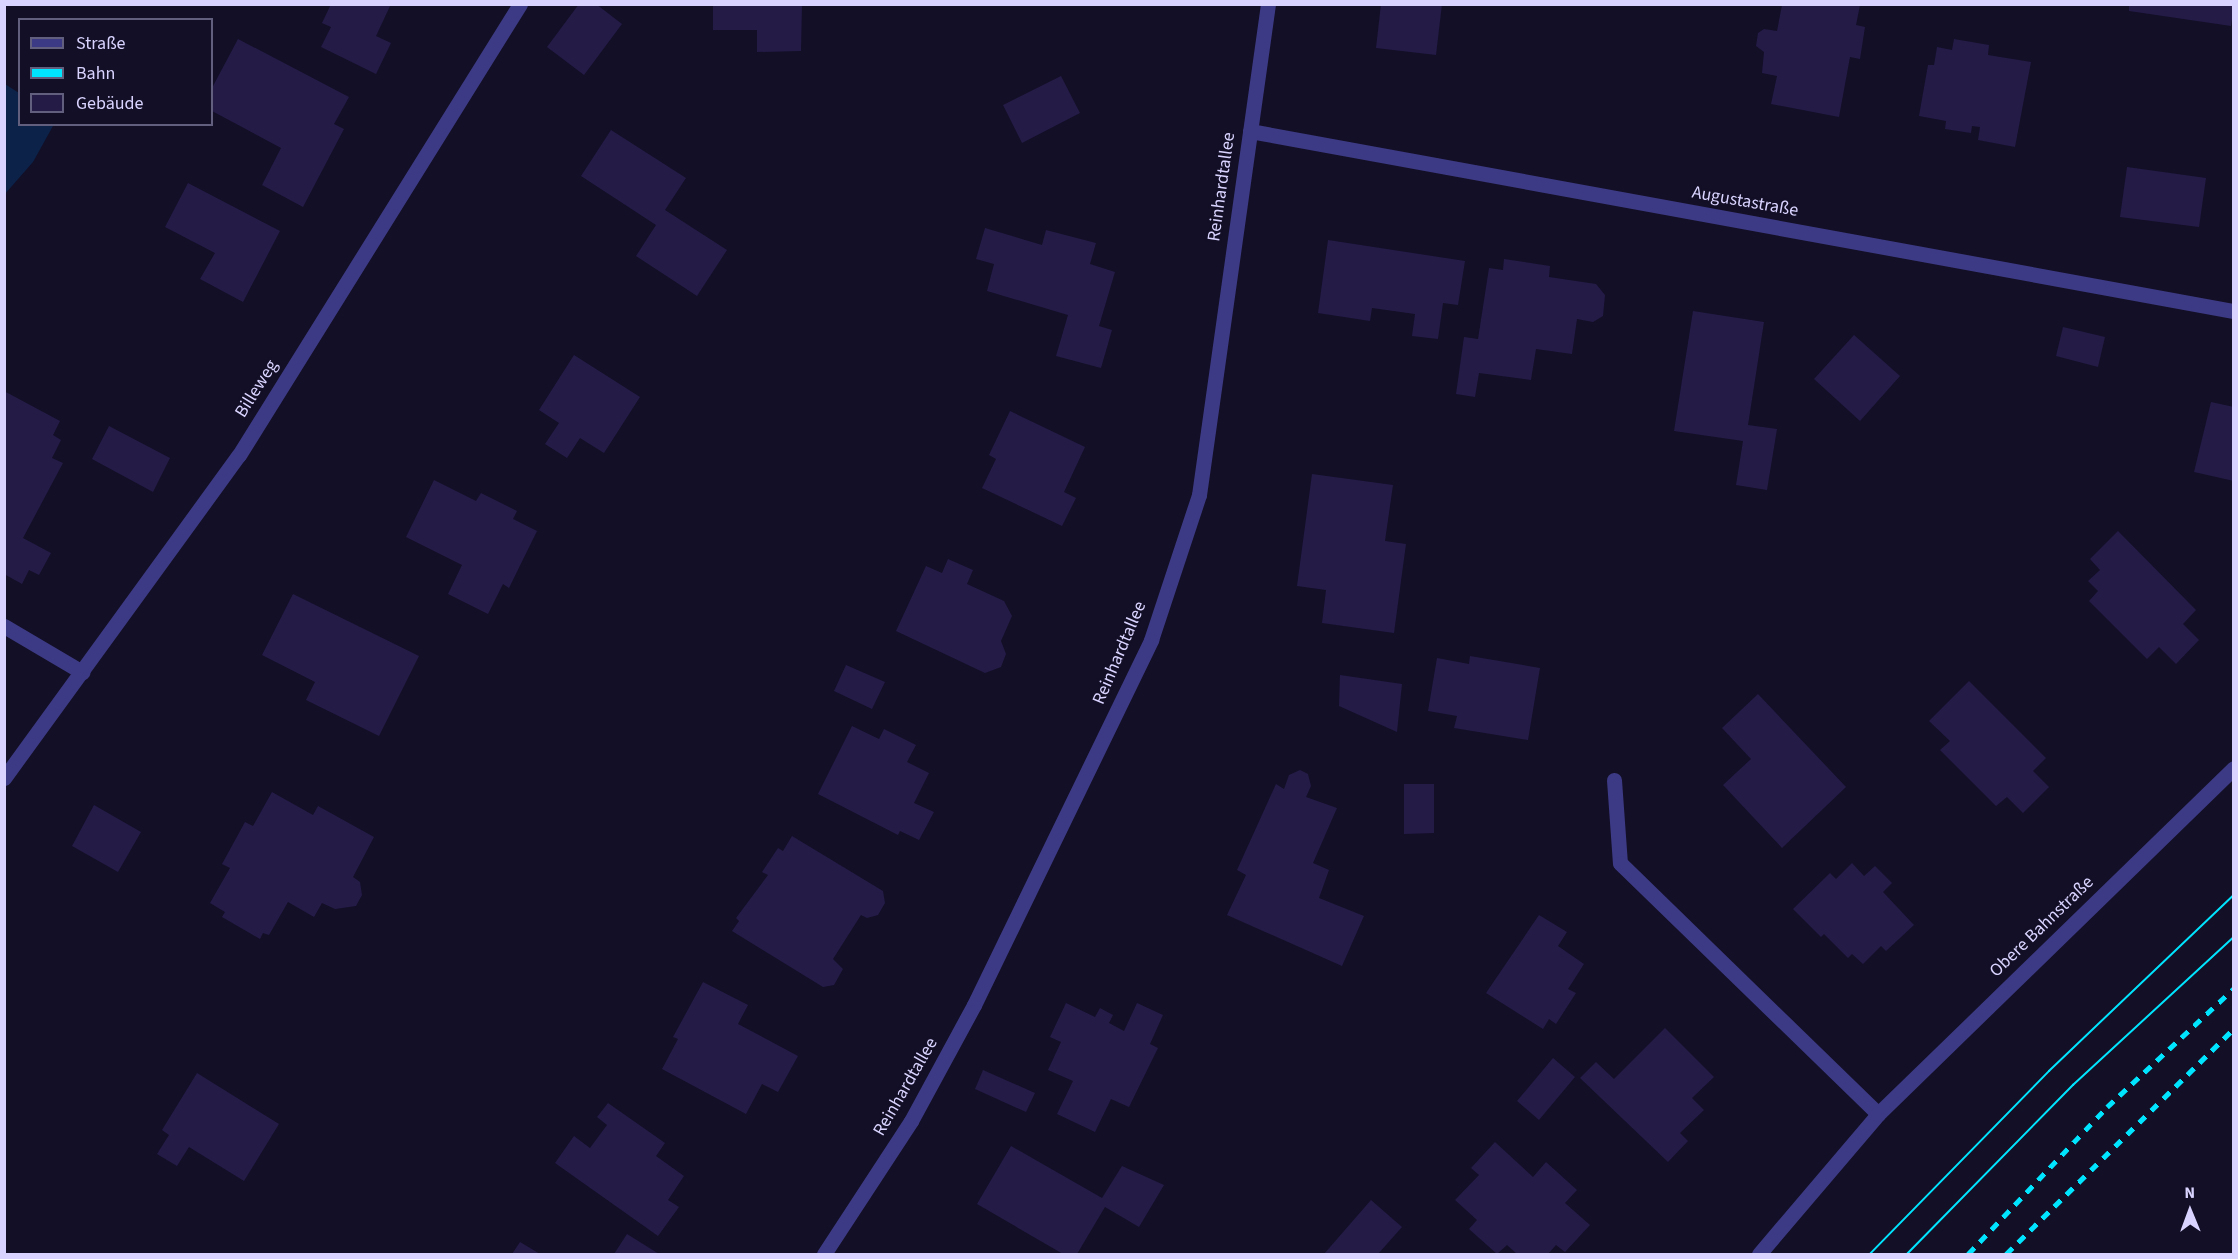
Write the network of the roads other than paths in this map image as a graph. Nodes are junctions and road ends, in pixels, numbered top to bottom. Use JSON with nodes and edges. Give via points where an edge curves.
{"nodes":[{"id":1,"x":520,"y":4,"type":"edge"},
{"id":2,"x":1268,"y":4,"type":"edge"},
{"id":3,"x":1250,"y":131,"type":"junction"},
{"id":4,"x":2234,"y":311,"type":"edge"},
{"id":5,"x":4,"y":626,"type":"edge"},
{"id":6,"x":82,"y":672,"type":"junction"},
{"id":7,"x":2234,"y":768,"type":"edge"},
{"id":8,"x":4,"y":778,"type":"edge"},
{"id":9,"x":1614,"y":780,"type":"dead end"},
{"id":10,"x":1878,"y":1114,"type":"junction"},
{"id":11,"x":824,"y":1254,"type":"edge"},
{"id":12,"x":1759,"y":1254,"type":"edge"}],
"edges":[{"from":1,"to":6,"type":"street","name":"Billeweg","via":[[239,455]]},
{"from":2,"to":3,"type":"street","name":"Reinhardtallee"},
{"from":3,"to":4,"type":"street","name":"Augustastraße"},
{"from":3,"to":11,"type":"street","name":"Reinhardtallee","via":[[1199,495],[1151,640],[974,1005],[911,1121]]},
{"from":5,"to":6,"type":"street"},
{"from":6,"to":8,"type":"street","name":"Billeweg"},
{"from":7,"to":10,"type":"street","name":"Obere Bahnstraße"},
{"from":9,"to":10,"type":"street","via":[[1620,863]]},
{"from":10,"to":12,"type":"street","name":"Obere Bahnstraße"}]}
